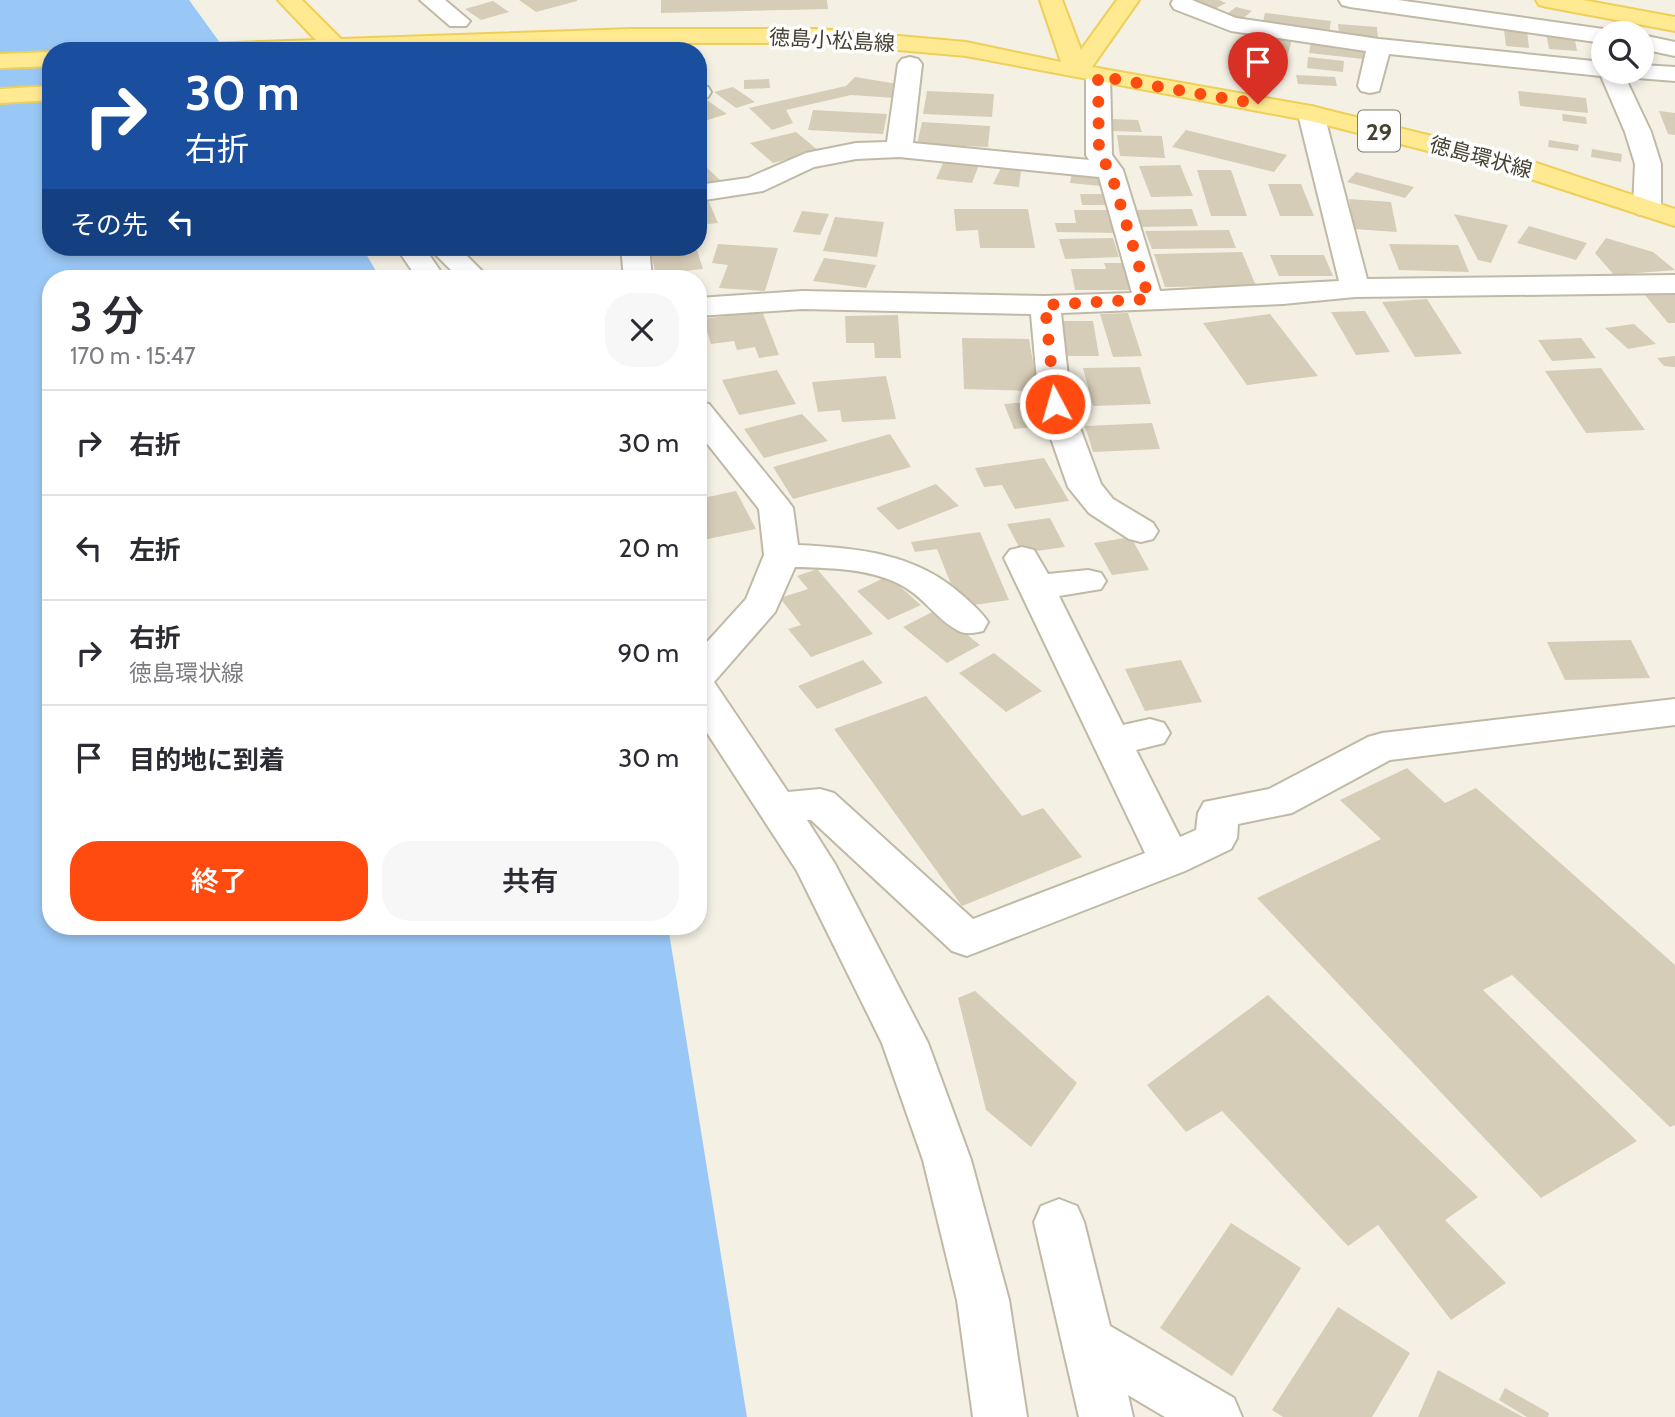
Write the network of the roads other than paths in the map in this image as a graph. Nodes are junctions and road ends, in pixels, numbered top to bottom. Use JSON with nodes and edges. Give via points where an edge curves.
{"nodes":[{"id":1,"x":289,"y":0,"type":"edge"},
{"id":2,"x":431,"y":0,"type":"edge"},
{"id":3,"x":1051,"y":0,"type":"edge"},
{"id":4,"x":1128,"y":0,"type":"edge"},
{"id":5,"x":1350,"y":0,"type":"edge"},
{"id":6,"x":1527,"y":0,"type":"edge"},
{"id":7,"x":1547,"y":0,"type":"edge"},
{"id":8,"x":1182,"y":4,"type":"dead end"},
{"id":9,"x":458,"y":21,"type":"dead end"},
{"id":10,"x":1516,"y":23,"type":"junction"},
{"id":11,"x":1675,"y":24,"type":"edge"},
{"id":12,"x":1591,"y":34,"type":"edge"},
{"id":13,"x":328,"y":42,"type":"edge"},
{"id":14,"x":483,"y":42,"type":"edge"},
{"id":15,"x":1654,"y":45,"type":"edge"},
{"id":16,"x":1378,"y":46,"type":"junction"},
{"id":17,"x":1675,"y":49,"type":"edge"},
{"id":18,"x":42,"y":59,"type":"edge"},
{"id":19,"x":765,"y":59,"type":"dead end"},
{"id":20,"x":0,"y":61,"type":"edge"},
{"id":21,"x":910,"y":64,"type":"junction"},
{"id":22,"x":1591,"y":68,"type":"edge"},
{"id":23,"x":1654,"y":73,"type":"edge"},
{"id":24,"x":1087,"y":74,"type":"junction"},
{"id":25,"x":1675,"y":74,"type":"edge"},
{"id":26,"x":1616,"y":84,"type":"edge"},
{"id":27,"x":1370,"y":86,"type":"dead end"},
{"id":28,"x":42,"y":94,"type":"edge"},
{"id":29,"x":0,"y":96,"type":"edge"},
{"id":30,"x":1311,"y":114,"type":"junction"},
{"id":31,"x":899,"y":149,"type":"junction"},
{"id":32,"x":1110,"y":170,"type":"junction"},
{"id":33,"x":707,"y":192,"type":"edge"},
{"id":34,"x":1647,"y":208,"type":"junction"},
{"id":35,"x":1675,"y":218,"type":"edge"},
{"id":36,"x":452,"y":256,"type":"edge"},
{"id":37,"x":466,"y":270,"type":"edge"},
{"id":38,"x":1675,"y":284,"type":"edge"},
{"id":39,"x":1355,"y":288,"type":"junction"},
{"id":40,"x":1149,"y":299,"type":"junction"},
{"id":41,"x":1045,"y":305,"type":"junction"},
{"id":42,"x":707,"y":306,"type":"edge"},
{"id":43,"x":707,"y":422,"type":"edge"},
{"id":44,"x":1142,"y":531,"type":"dead end"},
{"id":45,"x":782,"y":555,"type":"junction"},
{"id":46,"x":1088,"y":581,"type":"dead end"},
{"id":47,"x":970,"y":622,"type":"dead end"},
{"id":48,"x":707,"y":666,"type":"edge"},
{"id":49,"x":707,"y":702,"type":"edge"},
{"id":50,"x":1675,"y":712,"type":"edge"},
{"id":51,"x":777,"y":808,"type":"junction"},
{"id":52,"x":1170,"y":860,"type":"junction"},
{"id":53,"x":1059,"y":1222,"type":"dead end"},
{"id":54,"x":1089,"y":1342,"type":"junction"},
{"id":55,"x":1000,"y":1417,"type":"edge"},
{"id":56,"x":1107,"y":1417,"type":"edge"},
{"id":57,"x":1215,"y":1417,"type":"edge"}],
"edges":[{"from":1,"to":13,"type":"main road"},
{"from":2,"to":9,"type":"street"},
{"from":3,"to":24,"type":"main road"},
{"from":4,"to":24,"type":"main road"},
{"from":5,"to":10,"type":"street"},
{"from":6,"to":10,"type":"street"},
{"from":7,"to":11,"type":"main road"},
{"from":8,"to":16,"type":"street","via":[[1231,24]]},
{"from":10,"to":12,"type":"street"},
{"from":14,"to":24,"type":"main road","name":"徳島小松島線","via":[[820,36],[966,49]]},
{"from":15,"to":17,"type":"street"},
{"from":16,"to":22,"type":"street"},
{"from":16,"to":27,"type":"street"},
{"from":18,"to":20,"type":"main road"},
{"from":19,"to":21,"type":"main road","name":"徳島小松島線"},
{"from":21,"to":24,"type":"main road","name":"徳島小松島線"},
{"from":21,"to":31,"type":"street"},
{"from":23,"to":25,"type":"street"},
{"from":24,"to":30,"type":"main road","name":"徳島環状線","number":"29"},
{"from":24,"to":32,"type":"street","via":[[1099,155]]},
{"from":26,"to":34,"type":"street","via":[[1648,164]]},
{"from":28,"to":29,"type":"main road"},
{"from":30,"to":34,"type":"main road","name":"徳島環状線","number":"29","via":[[1515,165]]},
{"from":30,"to":39,"type":"street"},
{"from":31,"to":32,"type":"street"},
{"from":31,"to":33,"type":"street","via":[[856,151],[806,161],[754,185]]},
{"from":32,"to":40,"type":"street"},
{"from":34,"to":35,"type":"main road","name":"徳島環状線","number":"29"},
{"from":36,"to":37,"type":"street"},
{"from":38,"to":39,"type":"street"},
{"from":39,"to":40,"type":"street"},
{"from":40,"to":41,"type":"street"},
{"from":41,"to":42,"type":"street","via":[[802,300]]},
{"from":41,"to":44,"type":"street","via":[[1055,404],[1085,487],[1101,506]]},
{"from":43,"to":45,"type":"street","via":[[776,508]]},
{"from":45,"to":47,"type":"street","via":[[830,557],[884,567],[923,582]]},
{"from":45,"to":48,"type":"street","via":[[762,604]]},
{"from":46,"to":52,"type":"street","via":[[1029,573],[1131,738]]},
{"from":49,"to":51,"type":"street"},
{"from":50,"to":52,"type":"street","via":[[1382,747],[1278,802],[1218,813],[1216,838]]},
{"from":51,"to":52,"type":"street","via":[[820,804],[967,939]]},
{"from":51,"to":55,"type":"street","via":[[814,864],[905,1043],[947,1160],[983,1300]]},
{"from":53,"to":54,"type":"street"},
{"from":54,"to":56,"type":"street"},
{"from":54,"to":57,"type":"street"}]}
